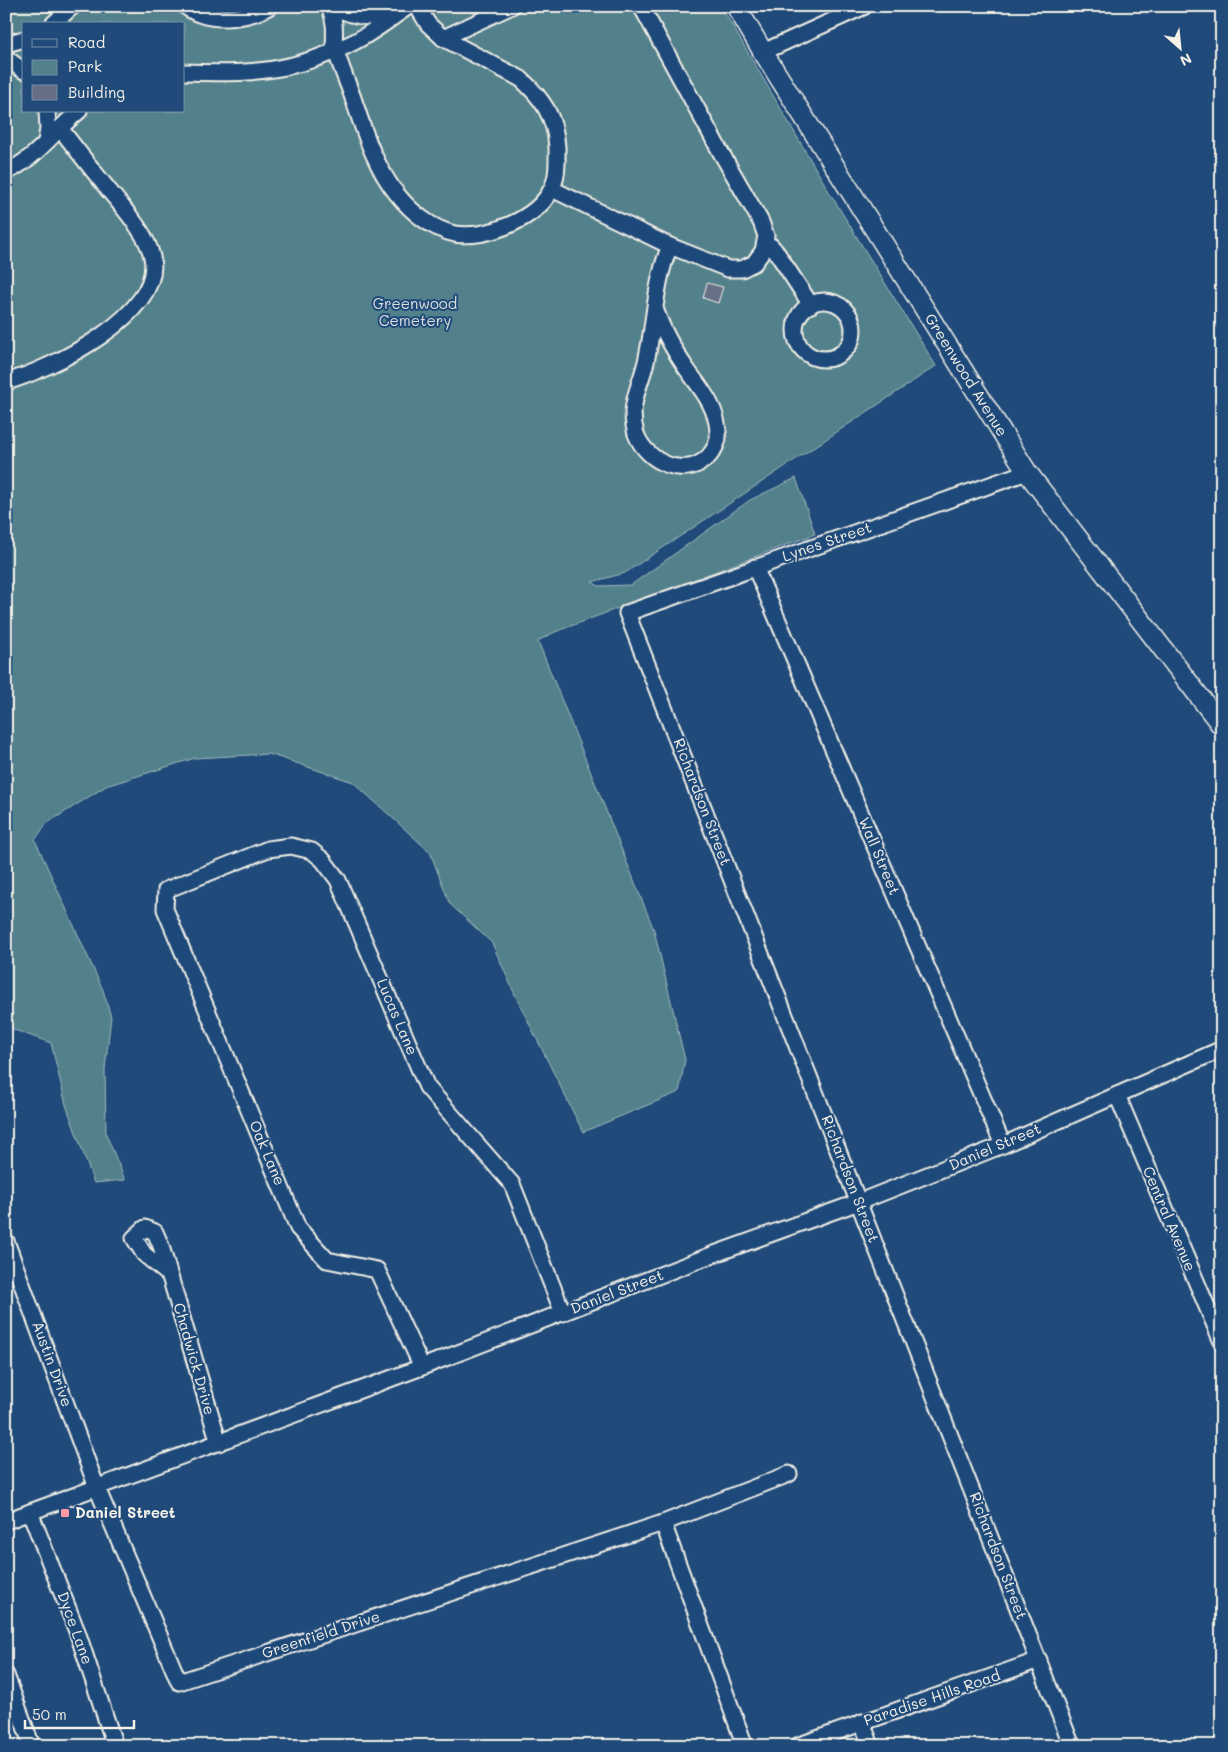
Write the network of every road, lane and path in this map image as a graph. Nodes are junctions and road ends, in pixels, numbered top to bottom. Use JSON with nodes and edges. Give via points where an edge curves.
{"nodes":[{"id":1,"x":73,"y":6,"type":"edge"},
{"id":2,"x":185,"y":6,"type":"edge"},
{"id":3,"x":270,"y":6,"type":"edge"},
{"id":4,"x":328,"y":6,"type":"edge"},
{"id":5,"x":333,"y":6,"type":"edge"},
{"id":6,"x":417,"y":6,"type":"edge"},
{"id":7,"x":512,"y":6,"type":"edge"},
{"id":8,"x":641,"y":6,"type":"edge"},
{"id":9,"x":736,"y":6,"type":"edge"},
{"id":10,"x":865,"y":6,"type":"edge"},
{"id":11,"x":404,"y":9,"type":"edge"},
{"id":12,"x":55,"y":22,"type":"edge"},
{"id":13,"x":443,"y":38,"type":"junction"},
{"id":14,"x":22,"y":40,"type":"edge"},
{"id":15,"x":6,"y":44,"type":"edge"},
{"id":16,"x":335,"y":50,"type":"junction"},
{"id":17,"x":763,"y":52,"type":"junction"},
{"id":18,"x":6,"y":58,"type":"edge"},
{"id":19,"x":22,"y":70,"type":"edge"},
{"id":20,"x":185,"y":72,"type":"edge"},
{"id":21,"x":47,"y":112,"type":"edge"},
{"id":22,"x":77,"y":112,"type":"edge"},
{"id":23,"x":60,"y":128,"type":"junction"},
{"id":24,"x":46,"y":142,"type":"junction"},
{"id":25,"x":6,"y":172,"type":"edge"},
{"id":26,"x":552,"y":189,"type":"junction"},
{"id":27,"x":765,"y":244,"type":"junction"},
{"id":28,"x":670,"y":246,"type":"junction"},
{"id":29,"x":811,"y":305,"type":"dead end"},
{"id":30,"x":655,"y":308,"type":"junction"},
{"id":31,"x":6,"y":382,"type":"edge"},
{"id":32,"x":1027,"y":472,"type":"junction"},
{"id":33,"x":755,"y":567,"type":"junction"},
{"id":34,"x":627,"y":613,"type":"joint"},
{"id":35,"x":1220,"y":718,"type":"edge"},
{"id":36,"x":166,"y":890,"type":"joint"},
{"id":37,"x":1222,"y":1049,"type":"edge"},
{"id":38,"x":1117,"y":1094,"type":"junction"},
{"id":39,"x":1003,"y":1145,"type":"junction"},
{"id":40,"x":859,"y":1202,"type":"junction"},
{"id":41,"x":6,"y":1241,"type":"edge"},
{"id":42,"x":170,"y":1275,"type":"dead end"},
{"id":43,"x":562,"y":1313,"type":"junction"},
{"id":44,"x":1222,"y":1342,"type":"edge"},
{"id":45,"x":422,"y":1366,"type":"junction"},
{"id":46,"x":219,"y":1443,"type":"junction"},
{"id":47,"x":789,"y":1474,"type":"dead end"},
{"id":48,"x":98,"y":1488,"type":"junction"},
{"id":49,"x":30,"y":1512,"type":"junction"},
{"id":50,"x":6,"y":1521,"type":"edge"},
{"id":51,"x":663,"y":1523,"type":"junction"},
{"id":52,"x":1039,"y":1660,"type":"junction"},
{"id":53,"x":6,"y":1675,"type":"edge"},
{"id":54,"x":862,"y":1722,"type":"junction"},
{"id":55,"x":32,"y":1746,"type":"edge"},
{"id":56,"x":115,"y":1746,"type":"edge"},
{"id":57,"x":745,"y":1746,"type":"edge"},
{"id":58,"x":797,"y":1746,"type":"edge"},
{"id":59,"x":870,"y":1746,"type":"edge"},
{"id":60,"x":1072,"y":1746,"type":"edge"}],
"edges":[{"from":1,"to":12,"type":"street"},
{"from":2,"to":3,"type":"street","via":[[206,16],[225,18],[242,17]]},
{"from":4,"to":16,"type":"street","via":[[333,20]]},
{"from":5,"to":11,"type":"street","via":[[378,17]]},
{"from":6,"to":13,"type":"street","via":[[428,24]]},
{"from":7,"to":13,"type":"street"},
{"from":8,"to":27,"type":"street","via":[[761,222]]},
{"from":9,"to":17,"type":"main road","name":"Greenwood Avenue"},
{"from":10,"to":17,"type":"street"},
{"from":11,"to":16,"type":"street","via":[[355,42]]},
{"from":13,"to":26,"type":"street","via":[[521,79],[545,106],[555,129],[556,178]]},
{"from":14,"to":15,"type":"street"},
{"from":16,"to":20,"type":"street","via":[[293,66],[265,72]]},
{"from":16,"to":26,"type":"street","via":[[364,132],[396,194],[436,228],[471,235],[506,227],[538,207]]},
{"from":17,"to":32,"type":"main road","name":"Greenwood Avenue"},
{"from":18,"to":19,"type":"street"},
{"from":21,"to":24,"type":"street"},
{"from":22,"to":23,"type":"street"},
{"from":23,"to":24,"type":"street"},
{"from":23,"to":31,"type":"street","via":[[125,210],[146,243],[152,257],[150,282],[135,308],[115,326],[53,363]]},
{"from":24,"to":25,"type":"street","via":[[33,156]]},
{"from":26,"to":28,"type":"street"},
{"from":27,"to":28,"type":"street","via":[[754,263],[734,270]]},
{"from":27,"to":29,"type":"street","via":[[777,253]]},
{"from":28,"to":30,"type":"street","via":[[662,265]]},
{"from":30,"to":30,"type":"street","via":[[647,359],[634,403],[633,424],[636,435],[652,457],[672,467],[692,467],[712,452],[717,441],[716,419],[703,390],[664,332]]},
{"from":32,"to":33,"type":"street","name":"Lynes Street"},
{"from":32,"to":35,"type":"main road","name":"Greenwood Avenue"},
{"from":33,"to":34,"type":"street","name":"Lynes Street"},
{"from":33,"to":39,"type":"street","name":"Wall Street"},
{"from":34,"to":40,"type":"street","name":"Richardson Street"},
{"from":36,"to":43,"type":"street","name":"Lucas Lane","via":[[268,849],[291,846],[312,851],[323,860],[338,880],[427,1088],[512,1184]]},
{"from":36,"to":45,"type":"street","name":"Oak Lane","via":[[165,909],[298,1228],[327,1260],[377,1270]]},
{"from":37,"to":38,"type":"street","name":"Daniel Street"},
{"from":38,"to":39,"type":"street","name":"Daniel Street"},
{"from":38,"to":44,"type":"street","name":"Central Avenue"},
{"from":39,"to":40,"type":"street","name":"Daniel Street"},
{"from":40,"to":43,"type":"street","name":"Daniel Street"},
{"from":40,"to":52,"type":"street","name":"Richardson Street"},
{"from":41,"to":48,"type":"street","name":"Austin Drive"},
{"from":42,"to":46,"type":"street","name":"Chadwick Drive"},
{"from":43,"to":45,"type":"street","name":"Daniel Street"},
{"from":45,"to":46,"type":"street","name":"Daniel Street"},
{"from":46,"to":48,"type":"street","name":"Daniel Street"},
{"from":47,"to":51,"type":"street","name":"Greenfield Drive"},
{"from":48,"to":49,"type":"street","name":"Daniel Street"},
{"from":48,"to":51,"type":"street","name":"Greenfield Drive","via":[[179,1682]]},
{"from":49,"to":50,"type":"street","name":"Daniel Street"},
{"from":49,"to":56,"type":"street","name":"Dyce Lane","via":[[78,1634]]},
{"from":51,"to":57,"type":"street"},
{"from":52,"to":54,"type":"street","name":"Paradise Hills Road"},
{"from":52,"to":60,"type":"street","name":"Richardson Street"},
{"from":53,"to":55,"type":"street"},
{"from":54,"to":58,"type":"street","name":"Paradise Hills Road"},
{"from":54,"to":59,"type":"street"}]}
